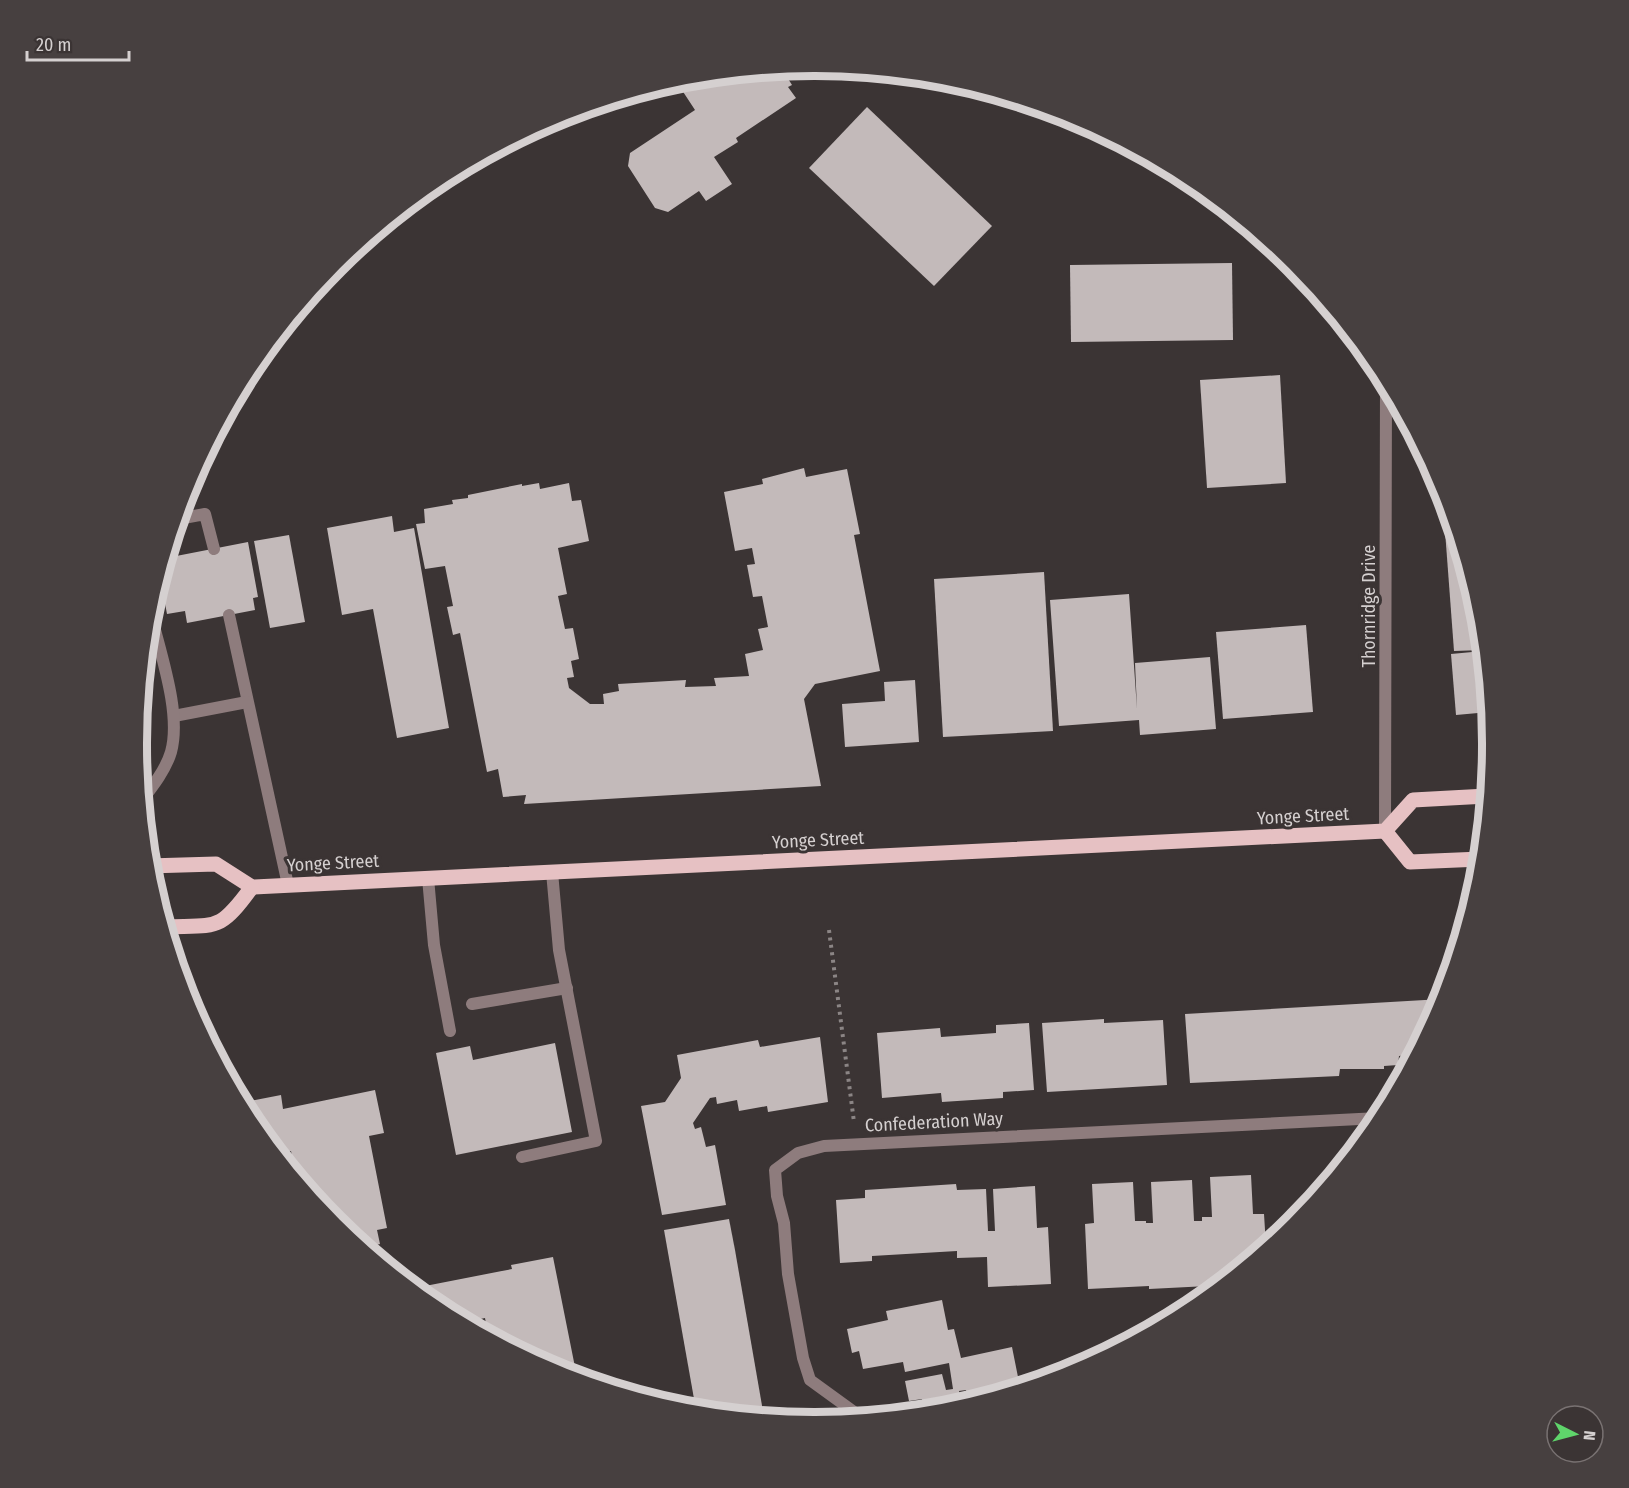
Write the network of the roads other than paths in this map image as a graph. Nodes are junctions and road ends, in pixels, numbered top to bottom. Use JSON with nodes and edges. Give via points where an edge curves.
{"nodes":[{"id":1,"x":1386,"y":399,"type":"edge"},
{"id":2,"x":187,"y":517,"type":"edge"},
{"id":3,"x":214,"y":549,"type":"dead end"},
{"id":4,"x":229,"y":615,"type":"dead end"},
{"id":5,"x":156,"y":637,"type":"edge"},
{"id":6,"x":247,"y":702,"type":"junction"},
{"id":7,"x":174,"y":716,"type":"junction"},
{"id":8,"x":148,"y":791,"type":"edge"},
{"id":9,"x":1480,"y":796,"type":"edge"},
{"id":10,"x":1385,"y":831,"type":"junction"},
{"id":11,"x":1471,"y":859,"type":"edge"},
{"id":12,"x":159,"y":866,"type":"edge"},
{"id":13,"x":552,"y":872,"type":"junction"},
{"id":14,"x":428,"y":878,"type":"junction"},
{"id":15,"x":288,"y":885,"type":"junction"},
{"id":16,"x":252,"y":887,"type":"junction"},
{"id":17,"x":173,"y":927,"type":"edge"},
{"id":18,"x":567,"y":988,"type":"junction"},
{"id":19,"x":472,"y":1004,"type":"dead end"},
{"id":20,"x":450,"y":1031,"type":"dead end"},
{"id":21,"x":1367,"y":1119,"type":"edge"},
{"id":22,"x":522,"y":1157,"type":"dead end"},
{"id":23,"x":852,"y":1410,"type":"edge"}],
"edges":[{"from":1,"to":10,"type":"street","name":"Thornridge Drive"},
{"from":2,"to":3,"type":"street","via":[[205,514]]},
{"from":4,"to":6,"type":"street"},
{"from":5,"to":7,"type":"street"},
{"from":6,"to":7,"type":"street"},
{"from":6,"to":15,"type":"street"},
{"from":7,"to":8,"type":"street","via":[[171,752]]},
{"from":9,"to":10,"type":"main road","via":[[1413,800]]},
{"from":10,"to":11,"type":"main road","via":[[1410,862]]},
{"from":10,"to":13,"type":"main road","name":"Yonge Street"},
{"from":12,"to":16,"type":"main road","via":[[216,864]]},
{"from":13,"to":14,"type":"main road","name":"Yonge Street"},
{"from":13,"to":18,"type":"street"},
{"from":14,"to":15,"type":"main road","name":"Yonge Street"},
{"from":14,"to":20,"type":"street","via":[[434,945]]},
{"from":15,"to":16,"type":"main road","name":"Yonge Street"},
{"from":16,"to":17,"type":"main road","via":[[218,924]]},
{"from":18,"to":19,"type":"street"},
{"from":18,"to":22,"type":"street","via":[[596,1141]]},
{"from":21,"to":23,"type":"street","name":"Confederation Way","via":[[857,1144],[798,1153],[775,1170],[803,1358],[810,1380]]}]}
